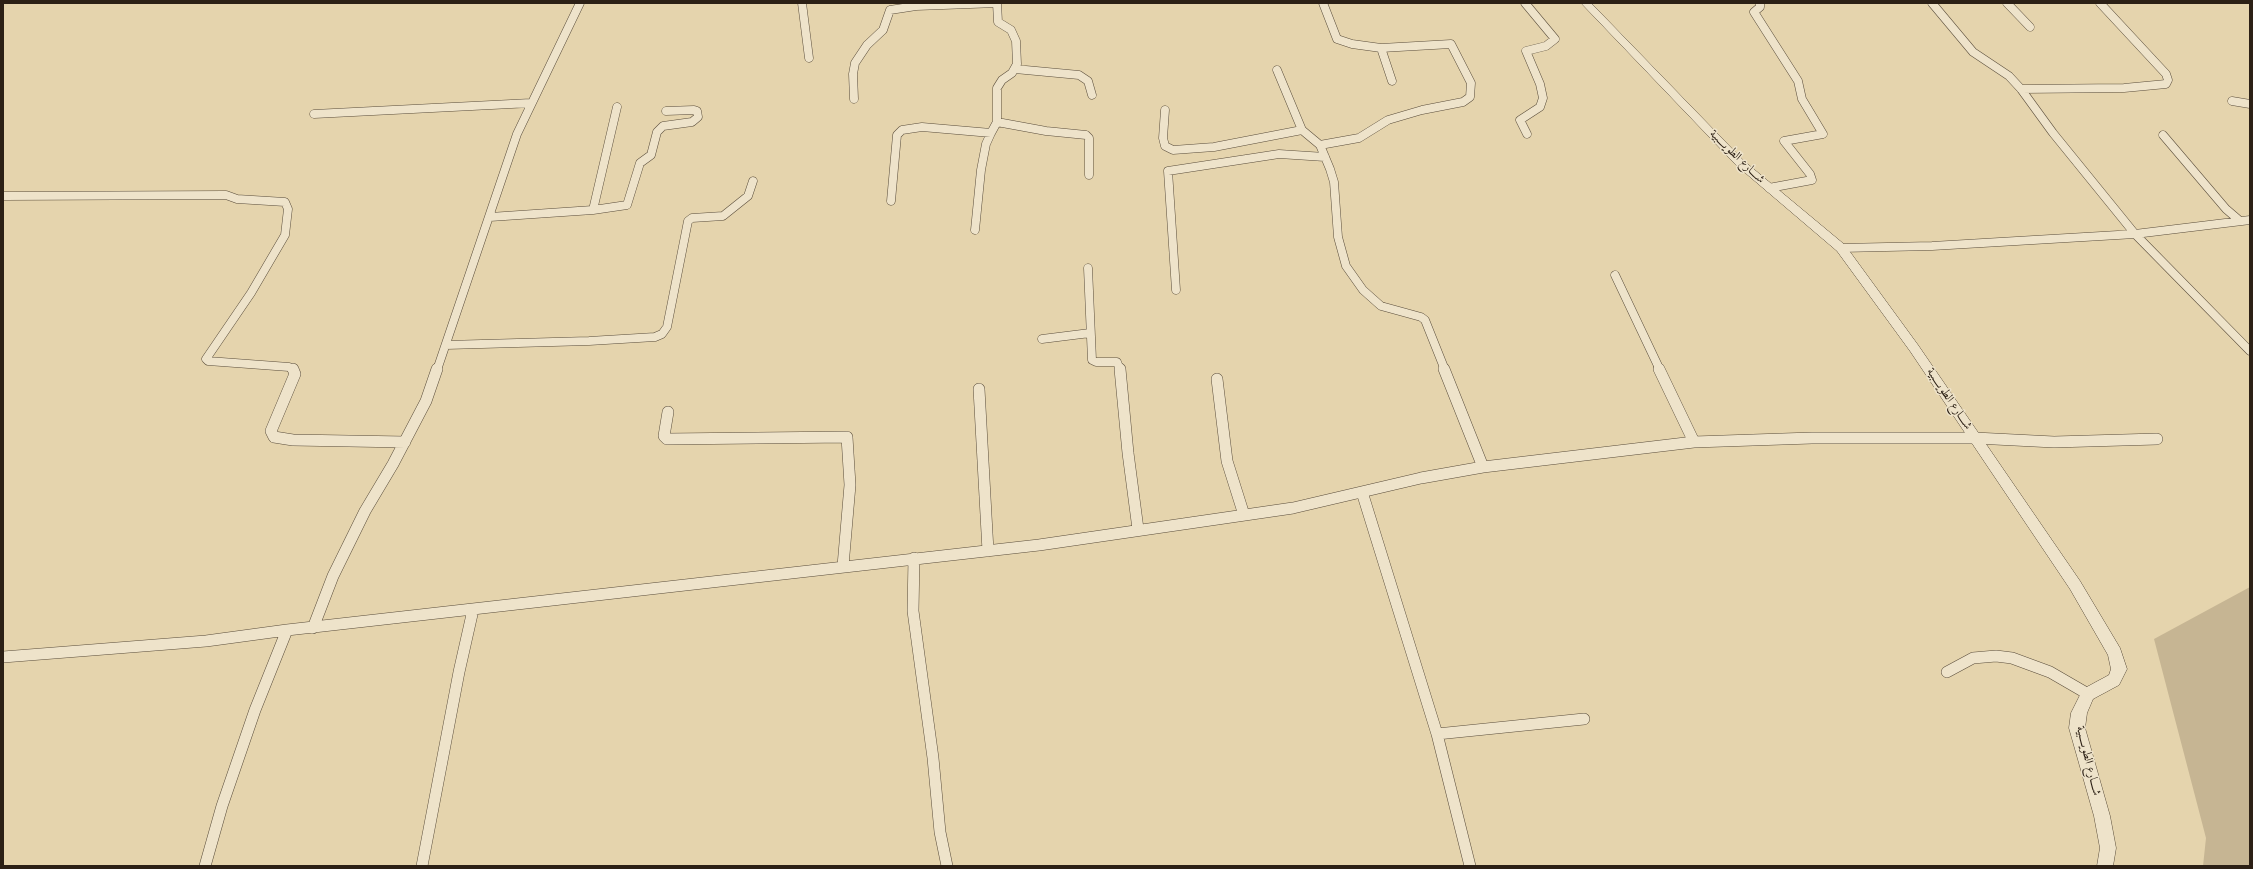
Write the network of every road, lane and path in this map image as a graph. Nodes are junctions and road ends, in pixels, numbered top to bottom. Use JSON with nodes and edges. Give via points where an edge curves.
{"nodes":[{"id":1,"x":580,"y":3,"type":"edge"},
{"id":2,"x":802,"y":3,"type":"edge"},
{"id":3,"x":997,"y":3,"type":"edge"},
{"id":4,"x":1323,"y":3,"type":"edge"},
{"id":5,"x":1525,"y":3,"type":"edge"},
{"id":6,"x":1586,"y":3,"type":"edge"},
{"id":7,"x":1760,"y":3,"type":"edge"},
{"id":8,"x":1932,"y":3,"type":"edge"},
{"id":9,"x":2007,"y":3,"type":"edge"},
{"id":10,"x":2100,"y":3,"type":"edge"},
{"id":11,"x":2030,"y":27,"type":"dead end"},
{"id":12,"x":1381,"y":48,"type":"junction"},
{"id":13,"x":809,"y":58,"type":"dead end"},
{"id":14,"x":1015,"y":69,"type":"junction"},
{"id":15,"x":1277,"y":70,"type":"dead end"},
{"id":16,"x":1392,"y":81,"type":"dead end"},
{"id":17,"x":2021,"y":89,"type":"junction"},
{"id":18,"x":1092,"y":95,"type":"dead end"},
{"id":19,"x":854,"y":99,"type":"dead end"},
{"id":20,"x":2232,"y":101,"type":"dead end"},
{"id":21,"x":531,"y":103,"type":"junction"},
{"id":22,"x":2250,"y":104,"type":"edge"},
{"id":23,"x":617,"y":107,"type":"dead end"},
{"id":24,"x":1165,"y":110,"type":"dead end"},
{"id":25,"x":666,"y":111,"type":"dead end"},
{"id":26,"x":314,"y":114,"type":"dead end"},
{"id":27,"x":997,"y":122,"type":"junction"},
{"id":28,"x":1302,"y":130,"type":"junction"},
{"id":29,"x":991,"y":133,"type":"junction"},
{"id":30,"x":1527,"y":134,"type":"dead end"},
{"id":31,"x":2163,"y":135,"type":"dead end"},
{"id":32,"x":1320,"y":145,"type":"junction"},
{"id":33,"x":1325,"y":157,"type":"junction"},
{"id":34,"x":1089,"y":175,"type":"dead end"},
{"id":35,"x":753,"y":181,"type":"dead end"},
{"id":36,"x":1769,"y":188,"type":"junction"},
{"id":37,"x":3,"y":196,"type":"edge"},
{"id":38,"x":890,"y":201,"type":"dead end"},
{"id":39,"x":593,"y":210,"type":"junction"},
{"id":40,"x":490,"y":217,"type":"junction"},
{"id":41,"x":2250,"y":220,"type":"edge"},
{"id":42,"x":2240,"y":221,"type":"junction"},
{"id":43,"x":975,"y":230,"type":"dead end"},
{"id":44,"x":2135,"y":234,"type":"junction"},
{"id":45,"x":1841,"y":248,"type":"junction"},
{"id":46,"x":1088,"y":268,"type":"dead end"},
{"id":47,"x":1615,"y":275,"type":"dead end"},
{"id":48,"x":1176,"y":290,"type":"dead end"},
{"id":49,"x":1090,"y":333,"type":"junction"},
{"id":50,"x":1042,"y":339,"type":"dead end"},
{"id":51,"x":446,"y":345,"type":"junction"},
{"id":52,"x":2250,"y":351,"type":"edge"},
{"id":53,"x":1217,"y":379,"type":"dead end"},
{"id":54,"x":979,"y":389,"type":"dead end"},
{"id":55,"x":668,"y":412,"type":"dead end"},
{"id":56,"x":1975,"y":438,"type":"junction"},
{"id":57,"x":2157,"y":439,"type":"dead end"},
{"id":58,"x":405,"y":442,"type":"junction"},
{"id":59,"x":1694,"y":442,"type":"junction"},
{"id":60,"x":1483,"y":467,"type":"junction"},
{"id":61,"x":1362,"y":492,"type":"junction"},
{"id":62,"x":1244,"y":515,"type":"junction"},
{"id":63,"x":1138,"y":529,"type":"junction"},
{"id":64,"x":988,"y":551,"type":"junction"},
{"id":65,"x":914,"y":558,"type":"junction"},
{"id":66,"x":843,"y":566,"type":"junction"},
{"id":67,"x":473,"y":610,"type":"junction"},
{"id":68,"x":313,"y":628,"type":"junction"},
{"id":69,"x":287,"y":630,"type":"junction"},
{"id":70,"x":3,"y":658,"type":"edge"},
{"id":71,"x":1947,"y":672,"type":"dead end"},
{"id":72,"x":2088,"y":694,"type":"junction"},
{"id":73,"x":1584,"y":719,"type":"dead end"},
{"id":74,"x":1436,"y":734,"type":"junction"},
{"id":75,"x":205,"y":866,"type":"edge"},
{"id":76,"x":422,"y":866,"type":"edge"},
{"id":77,"x":947,"y":866,"type":"edge"},
{"id":78,"x":1470,"y":866,"type":"edge"},
{"id":79,"x":2105,"y":866,"type":"edge"}],
"edges":[{"from":1,"to":21,"type":"street"},
{"from":2,"to":13,"type":"street"},
{"from":3,"to":14,"type":"street","via":[[998,22],[1011,30],[1016,41]]},
{"from":3,"to":19,"type":"street","via":[[916,6],[890,10],[883,30],[867,45],[855,63]]},
{"from":4,"to":12,"type":"street","via":[[1336,39]]},
{"from":5,"to":30,"type":"street","via":[[1555,39],[1546,46],[1526,51],[1544,98],[1540,107],[1520,120]]},
{"from":6,"to":36,"type":"street","name":"شــــارع الطويــــبية","via":[[1740,163]]},
{"from":7,"to":36,"type":"street","via":[[1760,7],[1754,12],[1798,81],[1802,99],[1823,134],[1784,141],[1812,180]]},
{"from":8,"to":17,"type":"street","via":[[1973,52],[2009,76]]},
{"from":9,"to":11,"type":"street"},
{"from":10,"to":17,"type":"street","via":[[2166,74],[2166,84],[2124,88]]},
{"from":12,"to":16,"type":"street"},
{"from":12,"to":32,"type":"street","via":[[1450,44],[1471,83],[1470,97],[1463,102],[1388,120],[1359,138]]},
{"from":14,"to":18,"type":"street","via":[[1079,75],[1088,81]]},
{"from":14,"to":27,"type":"street","via":[[997,88]]},
{"from":15,"to":28,"type":"street"},
{"from":17,"to":44,"type":"street","via":[[2053,133]]},
{"from":20,"to":22,"type":"street"},
{"from":21,"to":26,"type":"street"},
{"from":21,"to":40,"type":"street","via":[[517,134]]},
{"from":23,"to":39,"type":"street"},
{"from":24,"to":28,"type":"street","via":[[1163,138],[1165,146],[1173,150],[1214,147]]},
{"from":25,"to":39,"type":"street","via":[[696,110],[698,117],[692,122],[663,126],[657,132],[651,155],[640,163],[626,205]]},
{"from":27,"to":29,"type":"street"},
{"from":27,"to":34,"type":"street","via":[[1086,135],[1089,138]]},
{"from":28,"to":32,"type":"street"},
{"from":29,"to":38,"type":"street","via":[[922,127],[902,130],[897,135]]},
{"from":29,"to":43,"type":"street","via":[[981,170]]},
{"from":31,"to":42,"type":"street","via":[[2226,209]]},
{"from":32,"to":33,"type":"street"},
{"from":33,"to":48,"type":"street","via":[[1279,154],[1168,171]]},
{"from":33,"to":60,"type":"street","via":[[1334,182],[1338,237],[1346,266],[1363,290],[1381,306],[1425,320]]},
{"from":35,"to":51,"type":"street","via":[[748,196],[723,216],[692,218],[688,221],[667,327],[662,334],[655,337],[589,341]]},
{"from":36,"to":45,"type":"street","name":"شــــارع الطويــــبية"},
{"from":37,"to":58,"type":"street","via":[[226,195],[237,199],[285,202],[288,209],[285,235],[251,293],[206,358],[208,361],[293,369],[295,374],[271,431],[274,437],[292,440]]},
{"from":39,"to":40,"type":"street"},
{"from":40,"to":51,"type":"street"},
{"from":41,"to":42,"type":"street"},
{"from":42,"to":44,"type":"street"},
{"from":44,"to":45,"type":"street","via":[[1932,246]]},
{"from":44,"to":52,"type":"street"},
{"from":45,"to":56,"type":"street","name":"شــــارع الطويــــبية","via":[[1914,348]]},
{"from":46,"to":49,"type":"street","via":[[1092,318]]},
{"from":47,"to":59,"type":"street"},
{"from":49,"to":50,"type":"street"},
{"from":49,"to":63,"type":"street","via":[[1092,360],[1117,362],[1120,365]]},
{"from":51,"to":58,"type":"street","via":[[426,401]]},
{"from":53,"to":62,"type":"street","via":[[1227,461]]},
{"from":54,"to":64,"type":"street"},
{"from":55,"to":66,"type":"street","via":[[664,436],[667,439],[847,437],[850,485]]},
{"from":56,"to":57,"type":"street","via":[[2016,441]]},
{"from":56,"to":59,"type":"street","via":[[1812,438]]},
{"from":56,"to":72,"type":"street","name":"شــــارع الطويــــبية","via":[[2075,585],[2115,653],[2119,669],[2114,680]]},
{"from":58,"to":68,"type":"street","via":[[365,511],[333,576]]},
{"from":59,"to":60,"type":"street"},
{"from":60,"to":61,"type":"street"},
{"from":61,"to":62,"type":"street","via":[[1293,508]]},
{"from":61,"to":74,"type":"street"},
{"from":62,"to":63,"type":"street"},
{"from":63,"to":64,"type":"street"},
{"from":64,"to":65,"type":"street"},
{"from":65,"to":66,"type":"street"},
{"from":65,"to":77,"type":"street","via":[[913,611],[933,758],[940,832]]},
{"from":66,"to":67,"type":"street"},
{"from":67,"to":68,"type":"street"},
{"from":67,"to":76,"type":"street"},
{"from":68,"to":69,"type":"street"},
{"from":69,"to":70,"type":"street","via":[[206,641]]},
{"from":69,"to":75,"type":"street","via":[[255,710],[222,806]]},
{"from":71,"to":72,"type":"street","via":[[1973,658],[2012,658],[2050,672]]},
{"from":72,"to":79,"type":"street","name":"شــــارع الطويــــبية","via":[[2079,713],[2077,728],[2102,816],[2108,848]]},
{"from":73,"to":74,"type":"street"},
{"from":74,"to":78,"type":"street"}]}
